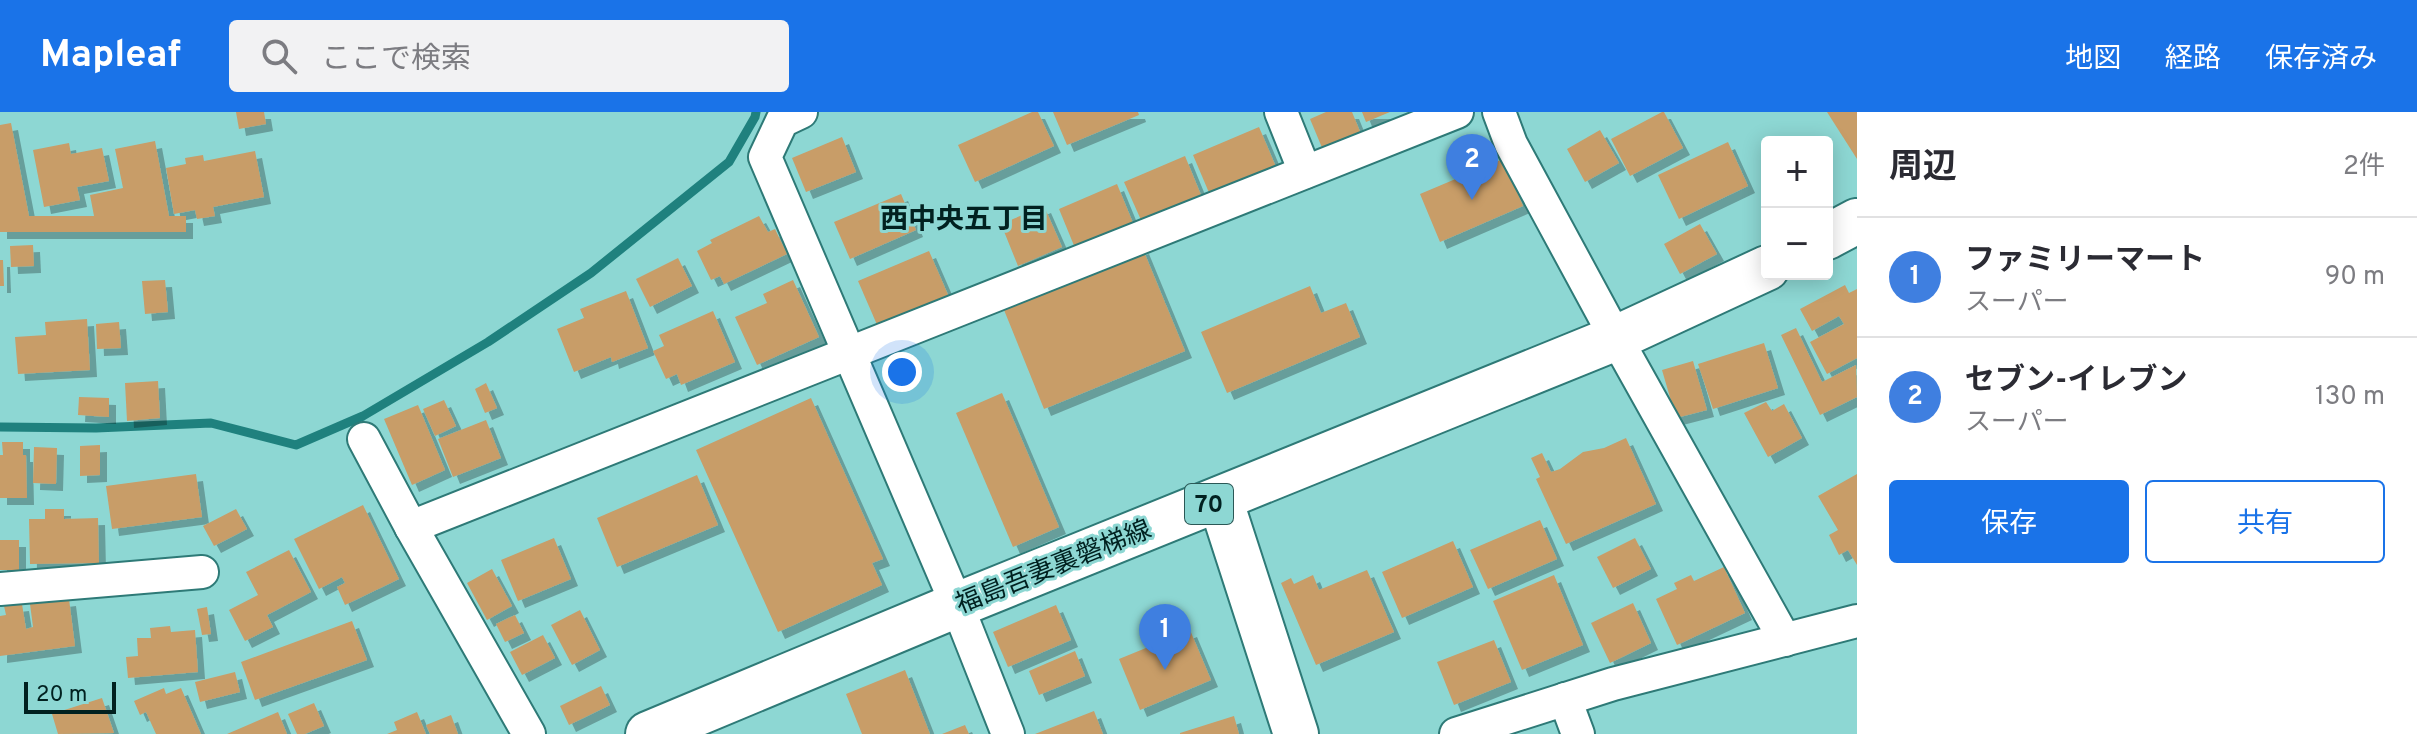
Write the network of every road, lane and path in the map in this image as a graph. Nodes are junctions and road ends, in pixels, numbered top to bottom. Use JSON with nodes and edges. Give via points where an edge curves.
{"nodes":[{"id":1,"x":801,"y":112,"type":"edge"},
{"id":2,"x":1281,"y":112,"type":"edge"},
{"id":3,"x":1457,"y":112,"type":"edge"},
{"id":4,"x":1499,"y":112,"type":"edge"},
{"id":5,"x":1305,"y":172,"type":"junction"},
{"id":6,"x":1857,"y":221,"type":"edge"},
{"id":7,"x":1833,"y":234,"type":"edge"},
{"id":8,"x":1761,"y":271,"type":"edge"},
{"id":9,"x":1616,"y":338,"type":"junction"},
{"id":10,"x":848,"y":353,"type":"junction"},
{"id":11,"x":364,"y":439,"type":"dead end"},
{"id":12,"x":1220,"y":499,"type":"junction"},
{"id":13,"x":411,"y":527,"type":"junction"},
{"id":14,"x":202,"y":572,"type":"dead end"},
{"id":15,"x":0,"y":589,"type":"edge"},
{"id":16,"x":957,"y":605,"type":"junction"},
{"id":17,"x":1857,"y":621,"type":"edge"},
{"id":18,"x":1785,"y":640,"type":"junction"},
{"id":19,"x":1565,"y":699,"type":"junction"},
{"id":20,"x":529,"y":734,"type":"edge"},
{"id":21,"x":648,"y":734,"type":"edge"},
{"id":22,"x":1008,"y":734,"type":"edge"},
{"id":23,"x":1296,"y":734,"type":"edge"},
{"id":24,"x":1456,"y":734,"type":"edge"},
{"id":25,"x":1578,"y":734,"type":"edge"}],
"edges":[{"from":1,"to":10,"type":"street","via":[[782,121],[765,157]]},
{"from":2,"to":5,"type":"street"},
{"from":3,"to":5,"type":"street"},
{"from":4,"to":9,"type":"street","via":[[1511,144]]},
{"from":5,"to":10,"type":"street"},
{"from":6,"to":7,"type":"main road"},
{"from":8,"to":9,"type":"main road","name":"福島吾妻裏磐梯線","number":"70"},
{"from":9,"to":12,"type":"main road","name":"福島吾妻裏磐梯線","number":"70"},
{"from":9,"to":18,"type":"street"},
{"from":10,"to":13,"type":"street"},
{"from":10,"to":16,"type":"street"},
{"from":11,"to":13,"type":"street"},
{"from":12,"to":16,"type":"main road","name":"福島吾妻裏磐梯線","number":"70"},
{"from":12,"to":23,"type":"main road"},
{"from":13,"to":20,"type":"street"},
{"from":14,"to":15,"type":"street"},
{"from":16,"to":21,"type":"main road","name":"福島吾妻裏磐梯線","number":"70"},
{"from":16,"to":22,"type":"street"},
{"from":17,"to":18,"type":"street"},
{"from":18,"to":19,"type":"street"},
{"from":19,"to":24,"type":"street"},
{"from":19,"to":25,"type":"street"}]}
